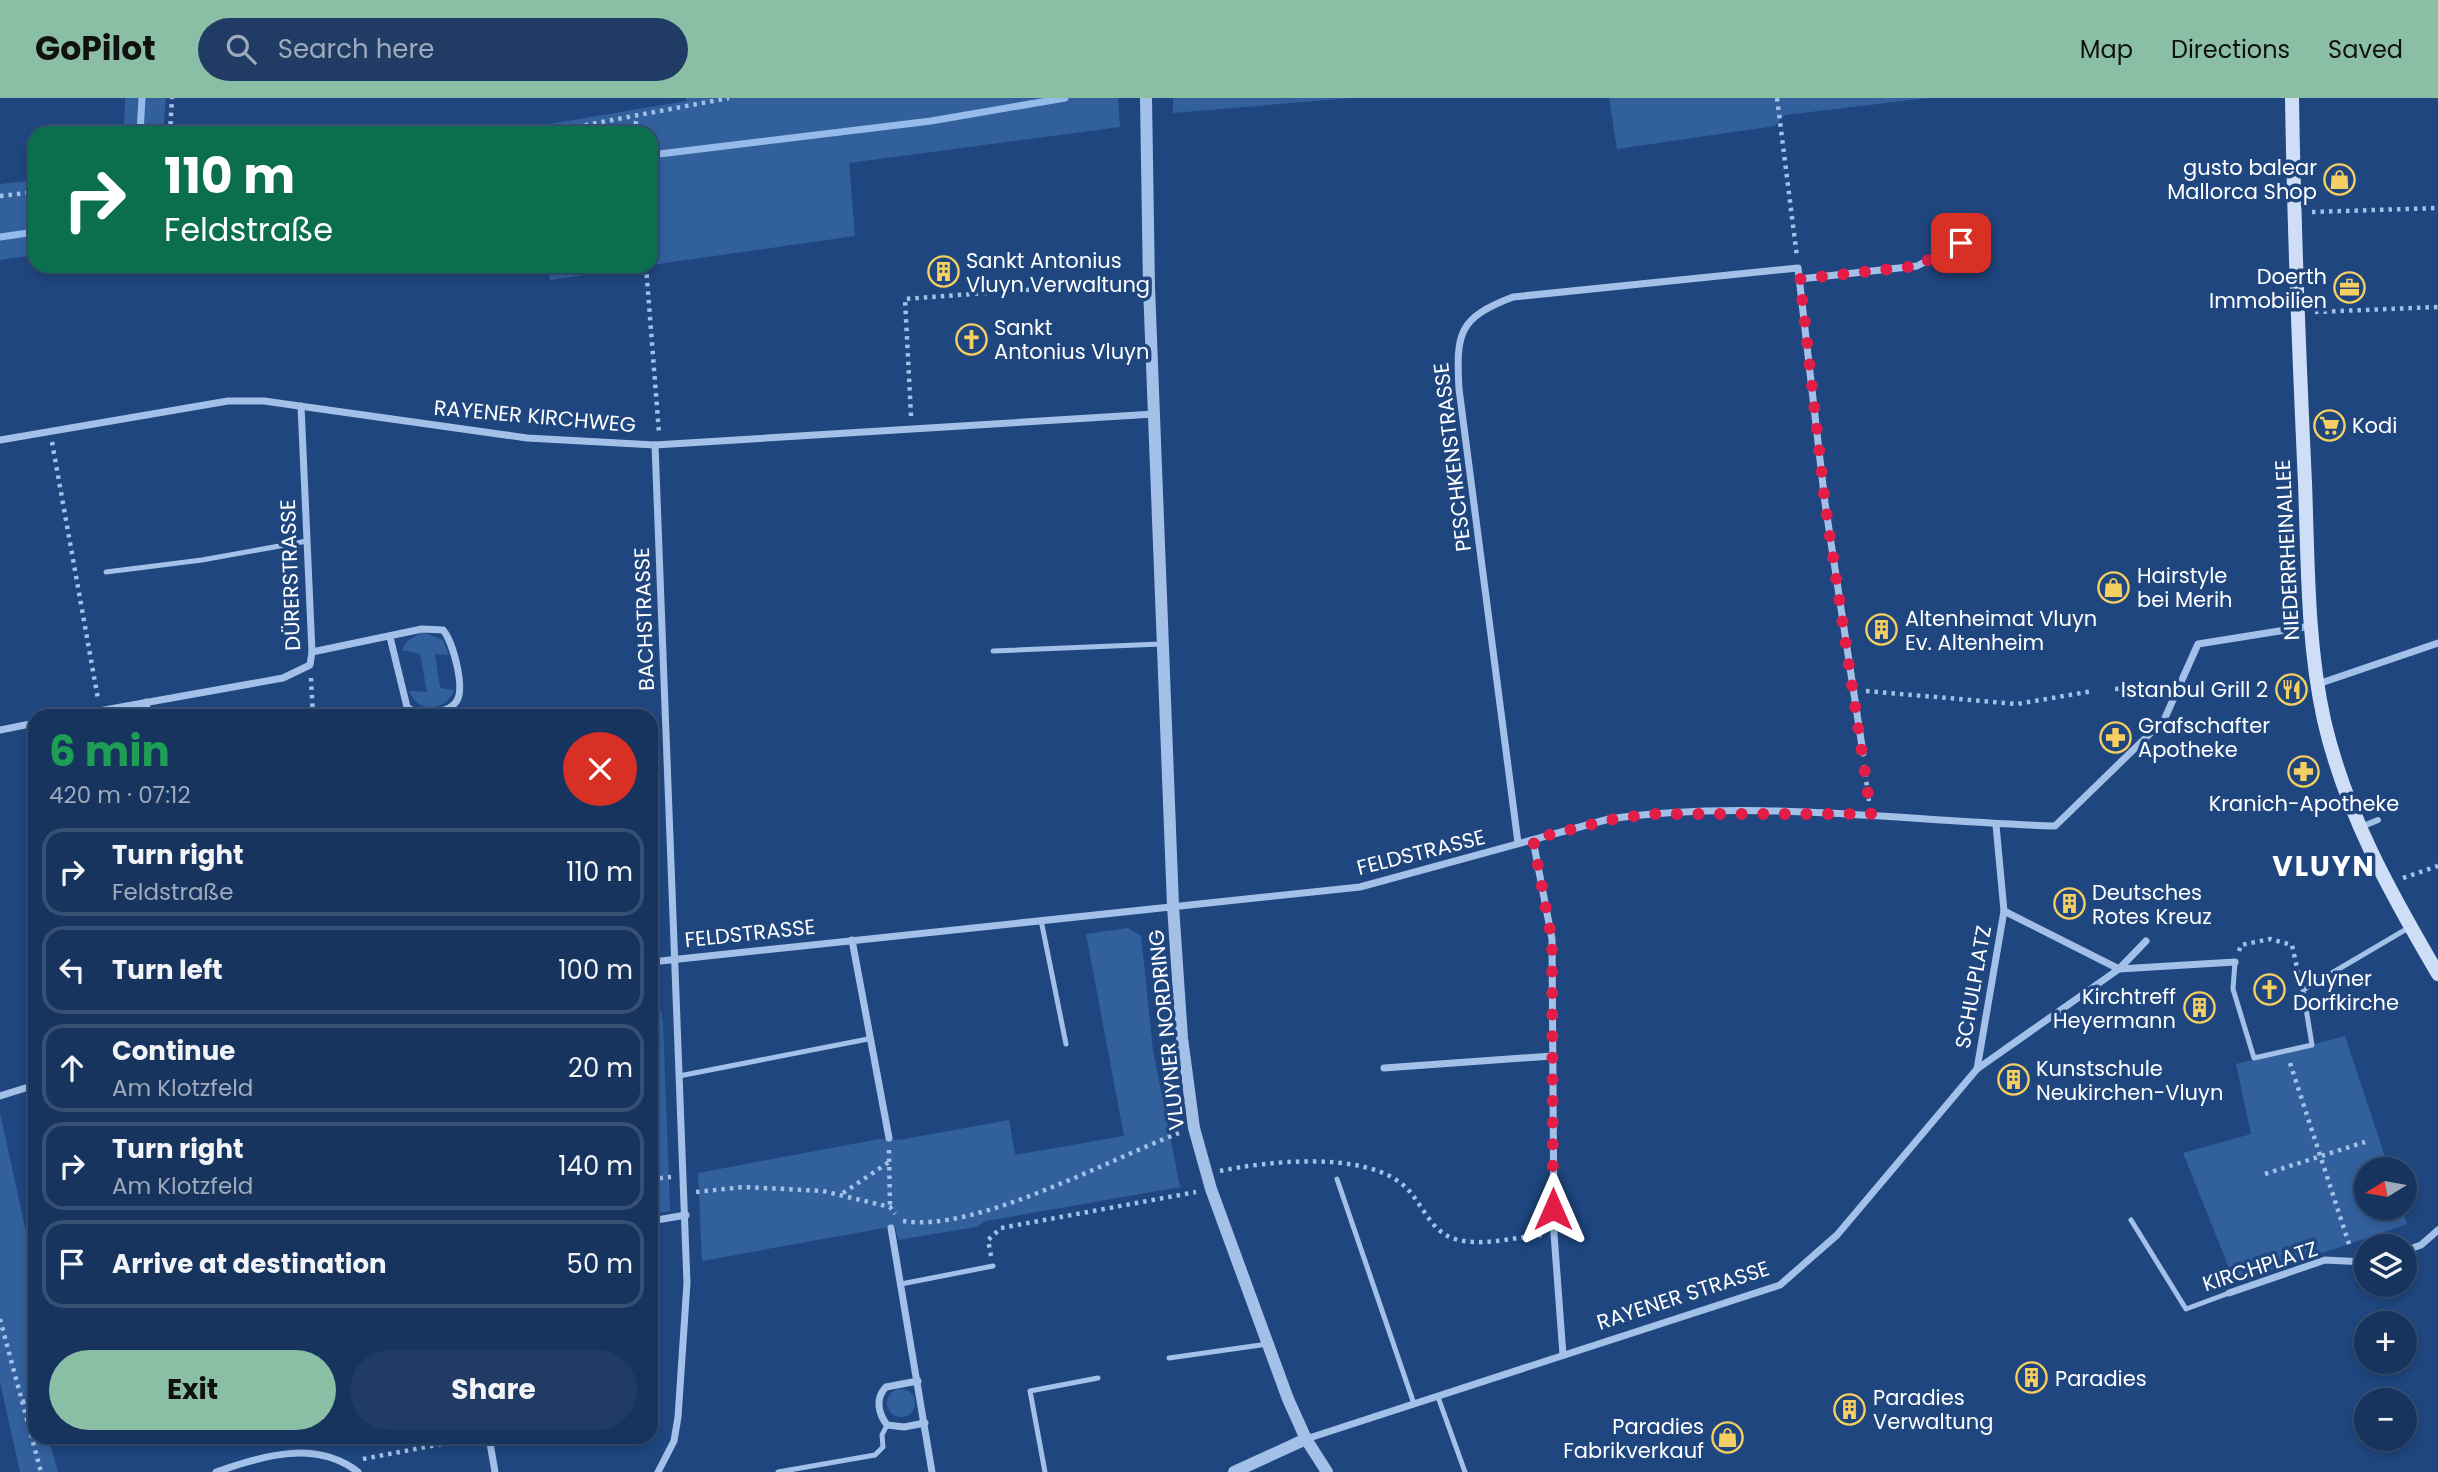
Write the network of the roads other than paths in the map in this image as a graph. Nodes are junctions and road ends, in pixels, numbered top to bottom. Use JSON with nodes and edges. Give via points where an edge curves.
{"nodes":[{"id":1,"x":1146,"y":98,"type":"edge"},
{"id":2,"x":2292,"y":98,"type":"edge"},
{"id":3,"x":1961,"y":243,"type":"dead end"},
{"id":4,"x":1800,"y":279,"type":"junction"},
{"id":5,"x":301,"y":406,"type":"junction"},
{"id":6,"x":1154,"y":414,"type":"junction"},
{"id":7,"x":0,"y":440,"type":"edge"},
{"id":8,"x":657,"y":444,"type":"junction"},
{"id":9,"x":307,"y":541,"type":"junction"},
{"id":10,"x":106,"y":572,"type":"dead end"},
{"id":11,"x":2311,"y":626,"type":"junction"},
{"id":12,"x":390,"y":637,"type":"junction"},
{"id":13,"x":1164,"y":643,"type":"junction"},
{"id":14,"x":2438,"y":643,"type":"edge"},
{"id":15,"x":993,"y":651,"type":"dead end"},
{"id":16,"x":312,"y":652,"type":"junction"},
{"id":17,"x":2318,"y":684,"type":"junction"},
{"id":18,"x":146,"y":702,"type":"junction"},
{"id":19,"x":106,"y":709,"type":"edge"},
{"id":20,"x":147,"y":709,"type":"edge"},
{"id":21,"x":410,"y":709,"type":"edge"},
{"id":22,"x":449,"y":709,"type":"edge"},
{"id":23,"x":28,"y":724,"type":"edge"},
{"id":24,"x":0,"y":730,"type":"edge"},
{"id":25,"x":1863,"y":754,"type":"road end"},
{"id":26,"x":2378,"y":820,"type":"dead end"},
{"id":27,"x":1996,"y":825,"type":"junction"},
{"id":28,"x":2360,"y":828,"type":"junction"},
{"id":29,"x":1533,"y":839,"type":"junction"},
{"id":30,"x":1518,"y":843,"type":"junction"},
{"id":31,"x":1172,"y":906,"type":"junction"},
{"id":32,"x":2004,"y":911,"type":"junction"},
{"id":33,"x":1041,"y":919,"type":"junction"},
{"id":34,"x":2410,"y":927,"type":"junction"},
{"id":35,"x":852,"y":940,"type":"junction"},
{"id":36,"x":2146,"y":941,"type":"dead end"},
{"id":37,"x":675,"y":959,"type":"junction"},
{"id":38,"x":658,"y":961,"type":"edge"},
{"id":39,"x":2235,"y":962,"type":"joint"},
{"id":40,"x":2119,"y":969,"type":"junction"},
{"id":41,"x":2438,"y":974,"type":"edge"},
{"id":42,"x":868,"y":1039,"type":"junction"},
{"id":43,"x":1066,"y":1044,"type":"dead end"},
{"id":44,"x":1552,"y":1056,"type":"junction"},
{"id":45,"x":1384,"y":1068,"type":"dead end"},
{"id":46,"x":1977,"y":1069,"type":"junction"},
{"id":47,"x":679,"y":1076,"type":"junction"},
{"id":48,"x":28,"y":1088,"type":"edge"},
{"id":49,"x":0,"y":1096,"type":"edge"},
{"id":50,"x":889,"y":1138,"type":"road end"},
{"id":51,"x":1899,"y":1165,"type":"joint"},
{"id":52,"x":1336,"y":1179,"type":"dead end"},
{"id":53,"x":686,"y":1215,"type":"junction"},
{"id":54,"x":658,"y":1220,"type":"edge"},
{"id":55,"x":2131,"y":1220,"type":"dead end"},
{"id":56,"x":891,"y":1228,"type":"road end"},
{"id":57,"x":2438,"y":1230,"type":"edge"},
{"id":58,"x":2417,"y":1246,"type":"edge"},
{"id":59,"x":2354,"y":1261,"type":"edge"},
{"id":60,"x":993,"y":1266,"type":"road end"},
{"id":61,"x":901,"y":1284,"type":"junction"},
{"id":62,"x":2229,"y":1293,"type":"joint"},
{"id":63,"x":1268,"y":1344,"type":"junction"},
{"id":64,"x":1563,"y":1355,"type":"junction"},
{"id":65,"x":1169,"y":1358,"type":"dead end"},
{"id":66,"x":1098,"y":1378,"type":"dead end"},
{"id":67,"x":918,"y":1381,"type":"junction"},
{"id":68,"x":1438,"y":1397,"type":"junction"},
{"id":69,"x":1414,"y":1405,"type":"junction"},
{"id":70,"x":925,"y":1423,"type":"junction"},
{"id":71,"x":887,"y":1424,"type":"junction"},
{"id":72,"x":1306,"y":1439,"type":"junction"},
{"id":73,"x":490,"y":1444,"type":"edge"},
{"id":74,"x":215,"y":1472,"type":"edge"},
{"id":75,"x":358,"y":1472,"type":"edge"},
{"id":76,"x":495,"y":1472,"type":"edge"},
{"id":77,"x":658,"y":1472,"type":"edge"},
{"id":78,"x":778,"y":1472,"type":"edge"},
{"id":79,"x":932,"y":1472,"type":"edge"},
{"id":80,"x":1045,"y":1472,"type":"edge"},
{"id":81,"x":1234,"y":1472,"type":"edge"},
{"id":82,"x":1327,"y":1472,"type":"edge"},
{"id":83,"x":1465,"y":1472,"type":"edge"}],
"edges":[{"from":1,"to":6,"type":"street","name":"VLUYNER NORDRING"},
{"from":2,"to":11,"type":"main road","name":"NIEDERRHEINALLEE"},
{"from":3,"to":4,"type":"street","via":[[1917,266]]},
{"from":4,"to":25,"type":"street","via":[[1825,503]]},
{"from":4,"to":30,"type":"street","name":"PESCHKENSTRASSE","via":[[1798,268],[1513,297],[1483,308],[1465,327],[1457,348],[1459,389]]},
{"from":5,"to":7,"type":"street","name":"RAYENER KIRCHWEG","via":[[228,401]]},
{"from":5,"to":8,"type":"street","name":"RAYENER KIRCHWEG","via":[[527,438]]},
{"from":5,"to":9,"type":"street","name":"DÜRERSTRASSE"},
{"from":6,"to":8,"type":"street","name":"RAYENER KIRCHWEG"},
{"from":6,"to":13,"type":"street","name":"VLUYNER NORDRING"},
{"from":8,"to":37,"type":"street","name":"BACHSTRASSE"},
{"from":9,"to":10,"type":"lane"},
{"from":9,"to":16,"type":"street","name":"DÜRERSTRASSE"},
{"from":11,"to":17,"type":"main road","name":"NIEDERRHEINALLEE"},
{"from":11,"to":27,"type":"street","name":"FELDSTRASSE","via":[[2198,644],[2164,720],[2055,826]]},
{"from":12,"to":16,"type":"street"},
{"from":12,"to":21,"type":"street"},
{"from":12,"to":22,"type":"street","via":[[422,629],[443,630],[453,649],[461,691]]},
{"from":13,"to":15,"type":"lane"},
{"from":13,"to":31,"type":"street","name":"VLUYNER NORDRING"},
{"from":14,"to":17,"type":"street"},
{"from":16,"to":18,"type":"street","name":"DÜRERSTRASSE","via":[[310,665],[283,678]]},
{"from":17,"to":28,"type":"main road","name":"NIEDERRHEINALLEE","via":[[2325,721]]},
{"from":18,"to":19,"type":"street","name":"DÜRERSTRASSE"},
{"from":18,"to":20,"type":"street"},
{"from":23,"to":24,"type":"street"},
{"from":26,"to":28,"type":"street"},
{"from":27,"to":29,"type":"street","name":"FELDSTRASSE","via":[[1871,814],[1649,814]]},
{"from":27,"to":32,"type":"street","name":"SCHULPLATZ"},
{"from":28,"to":34,"type":"main road","name":"NIEDERRHEINALLEE"},
{"from":29,"to":30,"type":"street","name":"FELDSTRASSE"},
{"from":29,"to":44,"type":"street","via":[[1552,940]]},
{"from":30,"to":31,"type":"street","name":"FELDSTRASSE","via":[[1360,887]]},
{"from":31,"to":33,"type":"street","name":"FELDSTRASSE"},
{"from":31,"to":63,"type":"street","name":"VLUYNER NORDRING","via":[[1194,1128],[1205,1174]]},
{"from":32,"to":40,"type":"street","name":"SCHULPLATZ"},
{"from":32,"to":46,"type":"street","name":"SCHULPLATZ"},
{"from":33,"to":35,"type":"street","name":"FELDSTRASSE"},
{"from":33,"to":43,"type":"lane"},
{"from":34,"to":39,"type":"lane","via":[[2303,990],[2312,1045],[2254,1058],[2232,989]]},
{"from":34,"to":41,"type":"main road","name":"NIEDERRHEINALLEE"},
{"from":35,"to":37,"type":"street","name":"FELDSTRASSE"},
{"from":35,"to":42,"type":"street"},
{"from":36,"to":40,"type":"street","name":"SCHULPLATZ"},
{"from":37,"to":38,"type":"street","name":"FELDSTRASSE"},
{"from":37,"to":47,"type":"street","name":"BACHSTRASSE"},
{"from":39,"to":40,"type":"street"},
{"from":40,"to":46,"type":"street","name":"SCHULPLATZ"},
{"from":42,"to":47,"type":"lane"},
{"from":42,"to":50,"type":"street"},
{"from":44,"to":45,"type":"street"},
{"from":44,"to":64,"type":"street","via":[[1553,1234]]},
{"from":46,"to":51,"type":"street","name":"SCHULPLATZ"},
{"from":47,"to":53,"type":"street","name":"BACHSTRASSE"},
{"from":48,"to":49,"type":"street"},
{"from":51,"to":64,"type":"street","name":"RAYENER STRASSE","via":[[1837,1235],[1780,1285]]},
{"from":52,"to":69,"type":"lane"},
{"from":53,"to":54,"type":"street"},
{"from":53,"to":77,"type":"street","name":"BACHSTRASSE","via":[[686,1338],[678,1417],[674,1441]]},
{"from":55,"to":62,"type":"lane","name":"KIRCHPLATZ","via":[[2186,1310]]},
{"from":56,"to":61,"type":"street"},
{"from":57,"to":58,"type":"street"},
{"from":59,"to":62,"type":"street","name":"KIRCHPLATZ","via":[[2325,1260]]},
{"from":60,"to":61,"type":"lane"},
{"from":61,"to":67,"type":"street"},
{"from":63,"to":65,"type":"lane"},
{"from":63,"to":72,"type":"street","name":"VLUYNER NORDRING"},
{"from":64,"to":68,"type":"street","name":"RAYENER STRASSE"},
{"from":66,"to":80,"type":"lane","via":[[1030,1391]]},
{"from":67,"to":70,"type":"street"},
{"from":67,"to":71,"type":"street","via":[[886,1387],[882,1392],[879,1408]]},
{"from":68,"to":69,"type":"street","name":"RAYENER STRASSE"},
{"from":68,"to":83,"type":"lane"},
{"from":69,"to":72,"type":"street","name":"RAYENER STRASSE"},
{"from":70,"to":71,"type":"street"},
{"from":70,"to":79,"type":"street"},
{"from":71,"to":78,"type":"lane","via":[[883,1447],[875,1455]]},
{"from":72,"to":81,"type":"street","name":"RAYENER STRASSE"},
{"from":72,"to":82,"type":"street","name":"VLUYNER NORDRING"},
{"from":73,"to":76,"type":"street"},
{"from":74,"to":75,"type":"street","via":[[274,1455],[328,1454]]}]}
